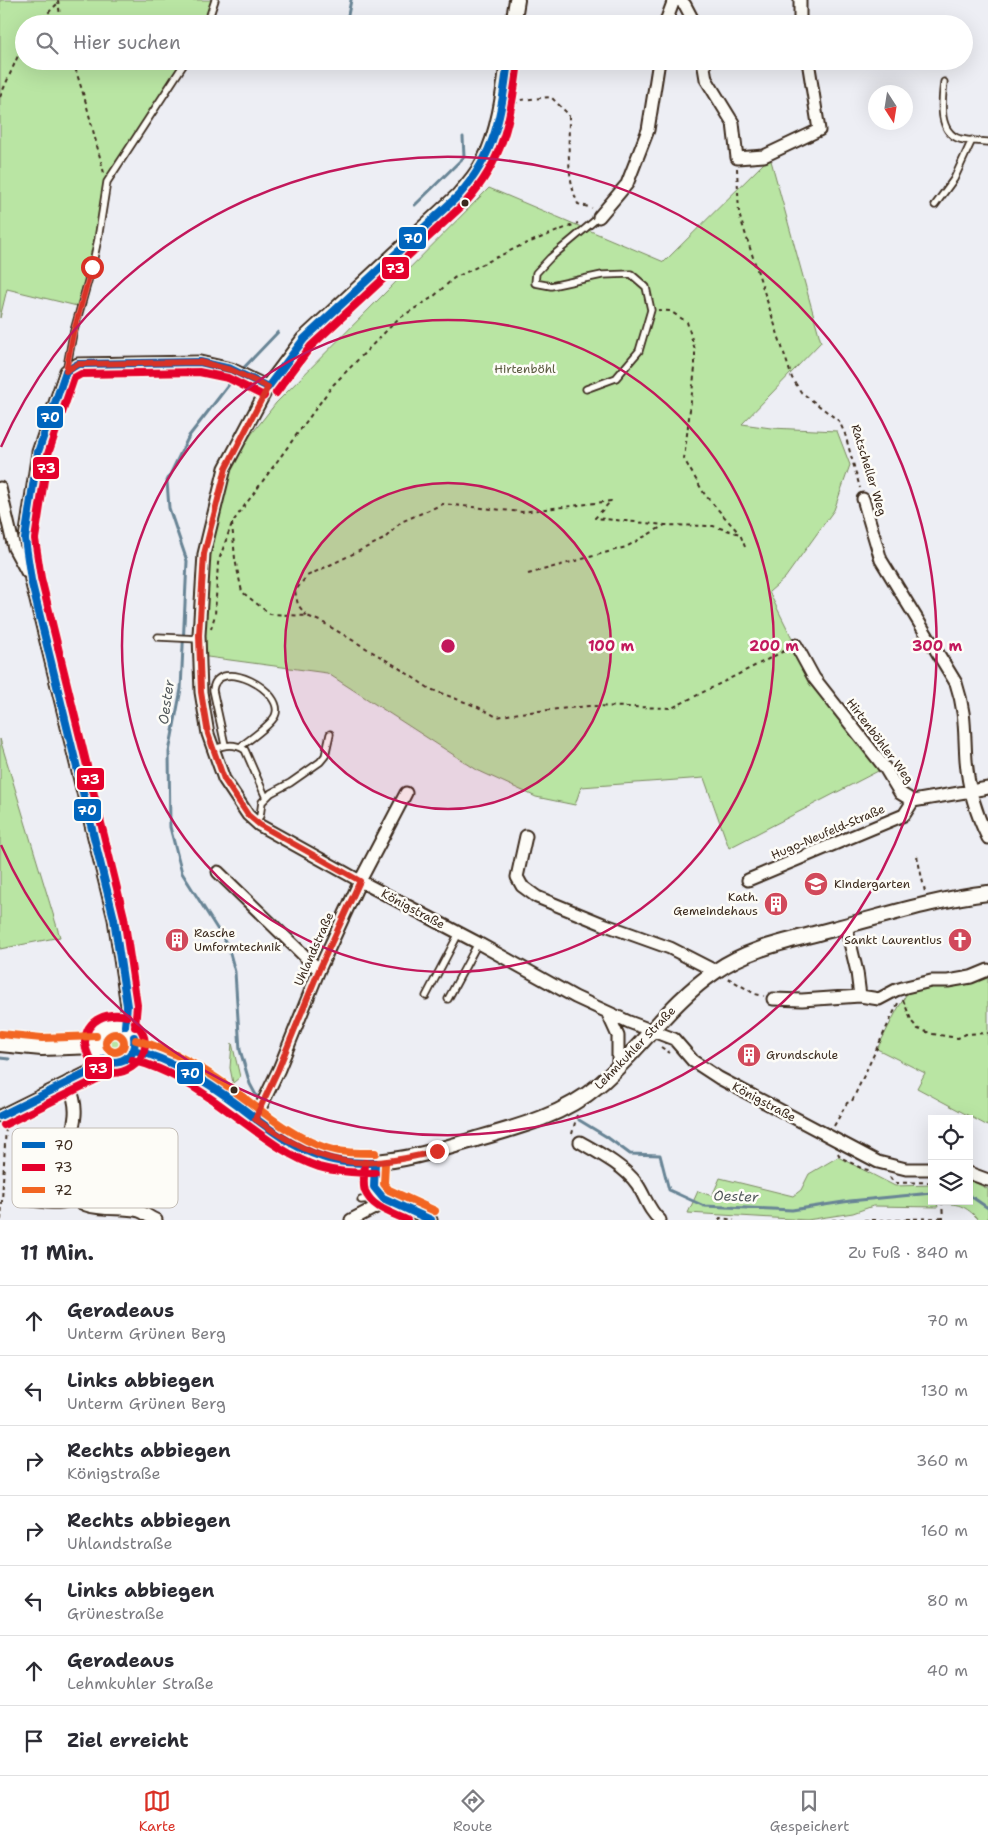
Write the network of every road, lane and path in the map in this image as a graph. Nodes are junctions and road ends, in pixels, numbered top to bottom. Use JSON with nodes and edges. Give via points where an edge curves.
{"nodes":[{"id":1,"x":215,"y":0,"type":"edge"},
{"id":2,"x":517,"y":0,"type":"edge"},
{"id":3,"x":674,"y":0,"type":"edge"},
{"id":4,"x":680,"y":0,"type":"edge"},
{"id":5,"x":800,"y":0,"type":"edge"},
{"id":6,"x":58,"y":1,"type":"edge"},
{"id":7,"x":45,"y":15,"type":"edge"},
{"id":8,"x":60,"y":15,"type":"edge"},
{"id":9,"x":210,"y":15,"type":"edge"},
{"id":10,"x":514,"y":15,"type":"edge"},
{"id":11,"x":668,"y":15,"type":"edge"},
{"id":12,"x":690,"y":15,"type":"edge"},
{"id":13,"x":800,"y":15,"type":"edge"},
{"id":14,"x":15,"y":63,"type":"edge"},
{"id":15,"x":76,"y":70,"type":"edge"},
{"id":16,"x":180,"y":70,"type":"edge"},
{"id":17,"x":506,"y":70,"type":"edge"},
{"id":18,"x":658,"y":70,"type":"edge"},
{"id":19,"x":704,"y":70,"type":"edge"},
{"id":20,"x":809,"y":70,"type":"edge"},
{"id":21,"x":944,"y":82,"type":"dead end"},
{"id":22,"x":0,"y":97,"type":"edge"},
{"id":23,"x":498,"y":115,"type":"junction"},
{"id":24,"x":972,"y":140,"type":"junction"},
{"id":25,"x":988,"y":142,"type":"edge"},
{"id":26,"x":737,"y":158,"type":"junction"},
{"id":27,"x":107,"y":182,"type":"junction"},
{"id":28,"x":935,"y":206,"type":"dead end"},
{"id":29,"x":603,"y":214,"type":"junction"},
{"id":30,"x":651,"y":310,"type":"junction"},
{"id":31,"x":66,"y":371,"type":"junction"},
{"id":32,"x":268,"y":387,"type":"junction"},
{"id":33,"x":586,"y":388,"type":"dead end"},
{"id":34,"x":0,"y":488,"type":"edge"},
{"id":35,"x":863,"y":499,"type":"joint"},
{"id":36,"x":232,"y":523,"type":"junction"},
{"id":37,"x":665,"y":525,"type":"junction"},
{"id":38,"x":740,"y":534,"type":"junction"},
{"id":39,"x":746,"y":548,"type":"dead end"},
{"id":40,"x":528,"y":574,"type":"dead end"},
{"id":41,"x":31,"y":580,"type":"junction"},
{"id":42,"x":217,"y":598,"type":"dead end"},
{"id":43,"x":307,"y":616,"type":"junction"},
{"id":44,"x":158,"y":637,"type":"dead end"},
{"id":45,"x":194,"y":639,"type":"junction"},
{"id":46,"x":796,"y":645,"type":"joint"},
{"id":47,"x":330,"y":734,"type":"dead end"},
{"id":48,"x":225,"y":745,"type":"junction"},
{"id":49,"x":240,"y":747,"type":"junction"},
{"id":50,"x":213,"y":750,"type":"junction"},
{"id":51,"x":988,"y":788,"type":"edge"},
{"id":52,"x":971,"y":792,"type":"junction"},
{"id":53,"x":406,"y":793,"type":"dead end"},
{"id":54,"x":266,"y":798,"type":"junction"},
{"id":55,"x":914,"y":801,"type":"junction"},
{"id":56,"x":255,"y":822,"type":"junction"},
{"id":57,"x":526,"y":836,"type":"dead end"},
{"id":58,"x":988,"y":838,"type":"edge"},
{"id":59,"x":917,"y":856,"type":"dead end"},
{"id":60,"x":218,"y":872,"type":"dead end"},
{"id":61,"x":748,"y":880,"type":"dead end"},
{"id":62,"x":360,"y":881,"type":"junction"},
{"id":63,"x":988,"y":893,"type":"edge"},
{"id":64,"x":928,"y":904,"type":"junction"},
{"id":65,"x":846,"y":926,"type":"junction"},
{"id":66,"x":459,"y":933,"type":"junction"},
{"id":67,"x":478,"y":943,"type":"junction"},
{"id":68,"x":319,"y":970,"type":"junction"},
{"id":69,"x":988,"y":970,"type":"edge"},
{"id":70,"x":715,"y":971,"type":"junction"},
{"id":71,"x":903,"y":992,"type":"junction"},
{"id":72,"x":426,"y":996,"type":"dead end"},
{"id":73,"x":860,"y":996,"type":"junction"},
{"id":74,"x":448,"y":999,"type":"dead end"},
{"id":75,"x":773,"y":999,"type":"joint"},
{"id":76,"x":606,"y":1012,"type":"junction"},
{"id":77,"x":125,"y":1026,"type":"junction"},
{"id":78,"x":652,"y":1030,"type":"junction"},
{"id":79,"x":988,"y":1034,"type":"edge"},
{"id":80,"x":0,"y":1044,"type":"edge"},
{"id":81,"x":96,"y":1046,"type":"junction"},
{"id":82,"x":134,"y":1050,"type":"junction"},
{"id":83,"x":104,"y":1059,"type":"junction"},
{"id":84,"x":618,"y":1067,"type":"junction"},
{"id":85,"x":68,"y":1082,"type":"junction"},
{"id":86,"x":575,"y":1103,"type":"junction"},
{"id":87,"x":3,"y":1114,"type":"edge"},
{"id":88,"x":255,"y":1119,"type":"junction"},
{"id":89,"x":73,"y":1128,"type":"edge"},
{"id":90,"x":829,"y":1136,"type":"junction"},
{"id":91,"x":580,"y":1142,"type":"joint"},
{"id":92,"x":375,"y":1163,"type":"junction"},
{"id":93,"x":928,"y":1170,"type":"edge"},
{"id":94,"x":973,"y":1174,"type":"edge"},
{"id":95,"x":988,"y":1180,"type":"edge"},
{"id":96,"x":383,"y":1198,"type":"junction"},
{"id":97,"x":361,"y":1200,"type":"dead end"},
{"id":98,"x":942,"y":1205,"type":"edge"},
{"id":99,"x":102,"y":1208,"type":"edge"},
{"id":100,"x":943,"y":1219,"type":"edge"},
{"id":101,"x":1,"y":1220,"type":"edge"},
{"id":102,"x":156,"y":1220,"type":"edge"},
{"id":103,"x":351,"y":1220,"type":"edge"},
{"id":104,"x":431,"y":1220,"type":"edge"},
{"id":105,"x":660,"y":1220,"type":"edge"},
{"id":106,"x":719,"y":1220,"type":"edge"},
{"id":107,"x":734,"y":1220,"type":"edge"},
{"id":108,"x":832,"y":1220,"type":"edge"},
{"id":109,"x":906,"y":1220,"type":"edge"}],
"edges":[{"from":1,"to":9,"type":"lane"},
{"from":2,"to":10,"type":"street"},
{"from":3,"to":11,"type":"street"},
{"from":4,"to":12,"type":"street"},
{"from":5,"to":13,"type":"street"},
{"from":6,"to":7,"type":"path"},
{"from":6,"to":8,"type":"path"},
{"from":14,"to":22,"type":"path"},
{"from":15,"to":27,"type":"path"},
{"from":16,"to":27,"type":"lane"},
{"from":17,"to":23,"type":"street","name":"Königstraße"},
{"from":18,"to":29,"type":"street","via":[[648,130],[627,184]]},
{"from":19,"to":26,"type":"street","via":[[706,79],[733,123]]},
{"from":20,"to":26,"type":"street","via":[[819,130],[764,156]]},
{"from":21,"to":24,"type":"lane","via":[[942,113],[946,126],[957,138]]},
{"from":23,"to":29,"type":"path","via":[[521,100],[551,98],[569,115],[572,192],[578,204]]},
{"from":23,"to":32,"type":"street","name":"Königstraße","via":[[494,138],[484,161],[458,196],[304,339]]},
{"from":24,"to":25,"type":"lane"},
{"from":24,"to":28,"type":"lane","via":[[954,179]]},
{"from":26,"to":35,"type":"path","name":"Ratscheller Weg","via":[[739,214],[792,378],[801,392],[839,420]]},
{"from":27,"to":31,"type":"lane","via":[[98,240]]},
{"from":29,"to":30,"type":"lane","via":[[550,258],[536,273],[535,283],[551,286],[602,275],[631,274],[646,286]]},
{"from":29,"to":36,"type":"path","via":[[520,246],[454,278],[433,297],[398,319],[333,385]]},
{"from":30,"to":33,"type":"lane","via":[[638,351],[616,378]]},
{"from":30,"to":38,"type":"path","via":[[670,312],[687,322],[695,350],[695,368],[684,459],[705,495]]},
{"from":31,"to":32,"type":"street","via":[[78,364],[200,362],[231,370]]},
{"from":31,"to":41,"type":"street","via":[[38,452],[25,539]]},
{"from":32,"to":45,"type":"street","name":"Königstraße","via":[[226,468],[204,554]]},
{"from":34,"to":41,"type":"street","via":[[14,548]]},
{"from":35,"to":52,"type":"street","name":"Ratscheller Weg","via":[[881,560],[956,683],[962,699]]},
{"from":36,"to":42,"type":"path","via":[[218,563]]},
{"from":36,"to":43,"type":"path","via":[[242,592],[270,614]]},
{"from":37,"to":38,"type":"path","via":[[713,526]]},
{"from":37,"to":40,"type":"path","via":[[626,547]]},
{"from":37,"to":43,"type":"path","via":[[596,518],[611,501],[522,512],[443,504],[401,522],[384,539],[307,576],[295,591],[298,605]]},
{"from":38,"to":39,"type":"path"},
{"from":41,"to":77,"type":"street","via":[[114,919],[127,1006]]},
{"from":43,"to":46,"type":"path","via":[[430,689],[497,717],[589,706],[672,708]]},
{"from":44,"to":45,"type":"lane"},
{"from":45,"to":50,"type":"street","name":"Königstraße"},
{"from":46,"to":55,"type":"street","name":"Hirtenböhler Weg","via":[[814,678],[885,768],[900,793]]},
{"from":47,"to":54,"type":"lane","via":[[325,756],[320,762]]},
{"from":48,"to":49,"type":"lane"},
{"from":48,"to":49,"type":"lane","via":[[213,690],[220,677],[232,675],[260,686],[276,705],[276,715],[270,723]]},
{"from":48,"to":50,"type":"lane"},
{"from":49,"to":54,"type":"lane","via":[[245,750]]},
{"from":50,"to":56,"type":"street","name":"Königstraße","via":[[224,779]]},
{"from":51,"to":52,"type":"street","name":"Hirtenböhler Weg"},
{"from":52,"to":55,"type":"street","name":"Hirtenböhler Weg"},
{"from":52,"to":58,"type":"street","name":"Ratscheller Weg"},
{"from":53,"to":62,"type":"street","name":"Uhlandstraße"},
{"from":54,"to":56,"type":"lane"},
{"from":55,"to":61,"type":"street","name":"Hugo-Neufeld-Straße","via":[[904,815]]},
{"from":56,"to":62,"type":"street","name":"Königstraße"},
{"from":57,"to":70,"type":"street","via":[[517,877],[522,886],[537,897],[670,948]]},
{"from":59,"to":64,"type":"path"},
{"from":60,"to":68,"type":"street"},
{"from":62,"to":66,"type":"street","name":"Königstraße"},
{"from":62,"to":68,"type":"street","name":"Uhlandstraße"},
{"from":63,"to":64,"type":"street","name":"Lehmkuhler Straße"},
{"from":64,"to":65,"type":"street","name":"Lehmkuhler Straße"},
{"from":65,"to":70,"type":"street","name":"Lehmkuhler Straße","via":[[764,948]]},
{"from":65,"to":73,"type":"street"},
{"from":66,"to":67,"type":"street","name":"Königstraße"},
{"from":66,"to":72,"type":"lane"},
{"from":67,"to":74,"type":"lane"},
{"from":67,"to":76,"type":"street","name":"Königstraße"},
{"from":68,"to":88,"type":"street","name":"Uhlandstraße"},
{"from":69,"to":71,"type":"street","via":[[971,977],[930,981]]},
{"from":70,"to":75,"type":"path","via":[[755,994]]},
{"from":70,"to":78,"type":"street","name":"Lehmkuhler Straße"},
{"from":71,"to":73,"type":"street","via":[[896,990],[879,999]]},
{"from":71,"to":79,"type":"path","via":[[912,1022],[918,1029],[958,1038],[966,1034]]},
{"from":71,"to":90,"type":"path","via":[[852,1101],[846,1104]]},
{"from":73,"to":75,"type":"street"},
{"from":76,"to":78,"type":"street","name":"Königstraße"},
{"from":76,"to":84,"type":"street","via":[[618,1036]]},
{"from":77,"to":81,"type":"street","via":[[107,1025],[98,1034]]},
{"from":77,"to":82,"type":"street","via":[[133,1034]]},
{"from":78,"to":84,"type":"street","name":"Lehmkuhler Straße"},
{"from":78,"to":90,"type":"street","name":"Königstraße","via":[[674,1039],[693,1061],[719,1078]]},
{"from":80,"to":81,"type":"street","via":[[42,1048]]},
{"from":81,"to":83,"type":"street"},
{"from":82,"to":83,"type":"street","via":[[118,1063]]},
{"from":82,"to":88,"type":"street","name":"Lehmkuhler Straße","via":[[167,1060],[200,1079]]},
{"from":83,"to":85,"type":"street","via":[[93,1070]]},
{"from":84,"to":86,"type":"street","name":"Lehmkuhler Straße"},
{"from":85,"to":87,"type":"street"},
{"from":85,"to":89,"type":"street","via":[[75,1104]]},
{"from":86,"to":91,"type":"path","via":[[578,1110],[572,1134],[581,1138]]},
{"from":86,"to":92,"type":"street","name":"Lehmkuhler Straße","via":[[517,1127],[429,1153]]},
{"from":87,"to":101,"type":"path"},
{"from":88,"to":92,"type":"street","name":"Lehmkuhler Straße","via":[[279,1136],[315,1154],[337,1161]]},
{"from":90,"to":93,"type":"street","name":"Königstraße","via":[[886,1165]]},
{"from":91,"to":105,"type":"street","via":[[636,1183]]},
{"from":92,"to":96,"type":"street","via":[[375,1190]]},
{"from":94,"to":95,"type":"street"},
{"from":96,"to":97,"type":"lane"},
{"from":96,"to":103,"type":"street","via":[[376,1207]]},
{"from":96,"to":104,"type":"street"},
{"from":98,"to":100,"type":"path"},
{"from":99,"to":102,"type":"street","via":[[139,1211]]},
{"from":100,"to":109,"type":"path"},
{"from":106,"to":107,"type":"path"},
{"from":108,"to":109,"type":"path"}]}
